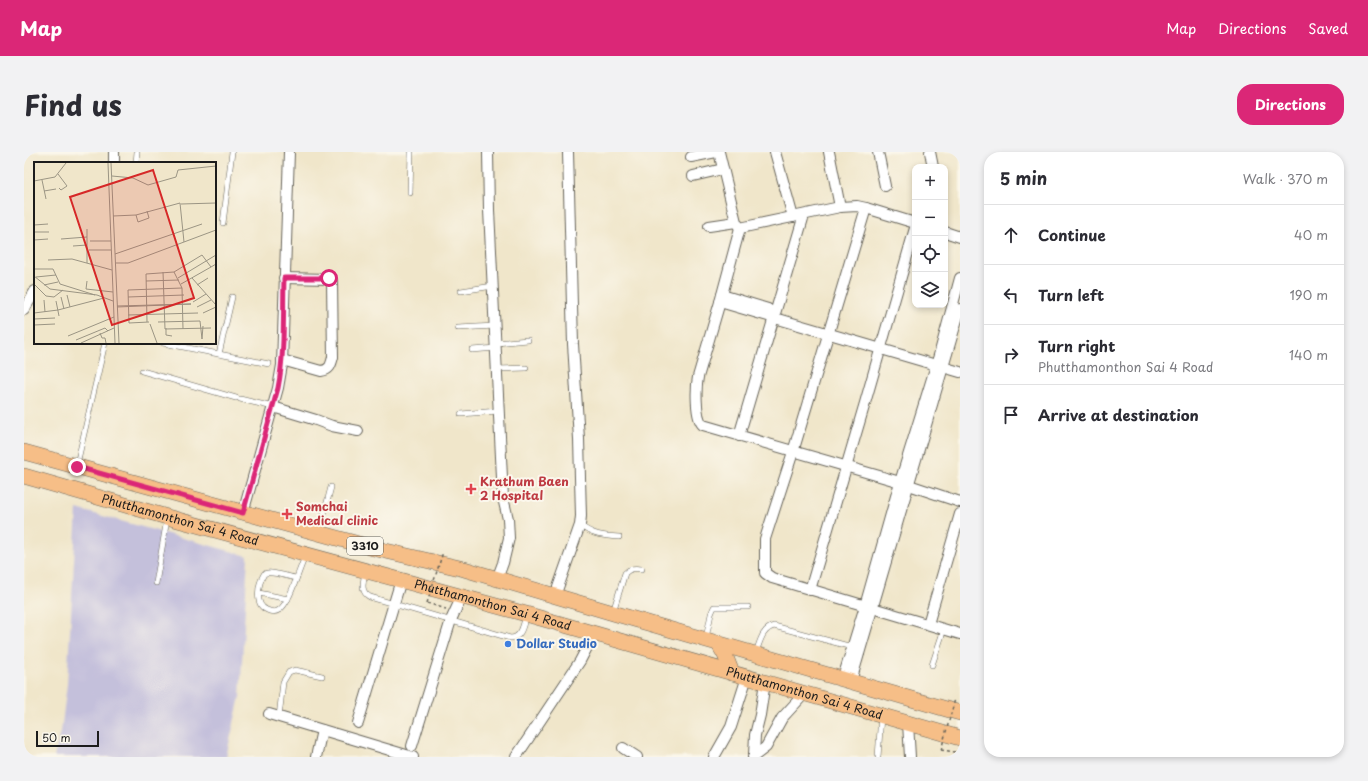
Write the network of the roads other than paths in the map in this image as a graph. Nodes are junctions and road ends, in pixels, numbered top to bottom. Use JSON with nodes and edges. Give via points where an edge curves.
{"nodes":[{"id":1,"x":232,"y":152,"type":"edge"},
{"id":2,"x":289,"y":152,"type":"edge"},
{"id":3,"x":410,"y":152,"type":"edge"},
{"id":4,"x":488,"y":152,"type":"edge"},
{"id":5,"x":568,"y":152,"type":"edge"},
{"id":6,"x":717,"y":152,"type":"edge"},
{"id":7,"x":775,"y":152,"type":"edge"},
{"id":8,"x":829,"y":152,"type":"edge"},
{"id":9,"x":878,"y":152,"type":"edge"},
{"id":10,"x":930,"y":152,"type":"edge"},
{"id":11,"x":691,"y":157,"type":"dead end"},
{"id":12,"x":933,"y":164,"type":"edge"},
{"id":13,"x":723,"y":169,"type":"junction"},
{"id":14,"x":693,"y":176,"type":"dead end"},
{"id":15,"x":885,"y":186,"type":"dead end"},
{"id":16,"x":410,"y":194,"type":"dead end"},
{"id":17,"x":840,"y":207,"type":"junction"},
{"id":18,"x":866,"y":208,"type":"junction"},
{"id":19,"x":804,"y":215,"type":"junction"},
{"id":20,"x":793,"y":217,"type":"junction"},
{"id":21,"x":912,"y":222,"type":"edge"},
{"id":22,"x":223,"y":224,"type":"dead end"},
{"id":23,"x":738,"y":225,"type":"junction"},
{"id":24,"x":709,"y":226,"type":"dead end"},
{"id":25,"x":948,"y":233,"type":"edge"},
{"id":26,"x":913,"y":236,"type":"edge"},
{"id":27,"x":960,"y":237,"type":"edge"},
{"id":28,"x":284,"y":278,"type":"junction"},
{"id":29,"x":960,"y":278,"type":"edge"},
{"id":30,"x":493,"y":286,"type":"junction"},
{"id":31,"x":461,"y":291,"type":"dead end"},
{"id":32,"x":34,"y":293,"type":"edge"},
{"id":33,"x":232,"y":297,"type":"dead end"},
{"id":34,"x":721,"y":298,"type":"junction"},
{"id":35,"x":960,"y":309,"type":"edge"},
{"id":36,"x":24,"y":310,"type":"edge"},
{"id":37,"x":775,"y":314,"type":"junction"},
{"id":38,"x":495,"y":326,"type":"junction"},
{"id":39,"x":458,"y":328,"type":"dead end"},
{"id":40,"x":829,"y":330,"type":"junction"},
{"id":41,"x":528,"y":340,"type":"dead end"},
{"id":42,"x":105,"y":344,"type":"edge"},
{"id":43,"x":168,"y":344,"type":"edge"},
{"id":44,"x":496,"y":346,"type":"junction"},
{"id":45,"x":882,"y":346,"type":"junction"},
{"id":46,"x":472,"y":350,"type":"dead end"},
{"id":47,"x":219,"y":354,"type":"junction"},
{"id":48,"x":282,"y":360,"type":"junction"},
{"id":49,"x":940,"y":362,"type":"junction"},
{"id":50,"x":269,"y":364,"type":"dead end"},
{"id":51,"x":960,"y":365,"type":"edge"},
{"id":52,"x":526,"y":368,"type":"dead end"},
{"id":53,"x":497,"y":370,"type":"junction"},
{"id":54,"x":142,"y":372,"type":"dead end"},
{"id":55,"x":960,"y":372,"type":"edge"},
{"id":56,"x":273,"y":407,"type":"junction"},
{"id":57,"x":498,"y":411,"type":"junction"},
{"id":58,"x":461,"y":414,"type":"dead end"},
{"id":59,"x":358,"y":431,"type":"dead end"},
{"id":60,"x":739,"y":436,"type":"junction"},
{"id":61,"x":24,"y":452,"type":"edge"},
{"id":62,"x":793,"y":452,"type":"junction"},
{"id":63,"x":77,"y":467,"type":"junction"},
{"id":64,"x":846,"y":467,"type":"junction"},
{"id":65,"x":24,"y":476,"type":"edge"},
{"id":66,"x":904,"y":484,"type":"junction"},
{"id":67,"x":331,"y":487,"type":"dead end"},
{"id":68,"x":960,"y":502,"type":"edge"},
{"id":69,"x":243,"y":513,"type":"junction"},
{"id":70,"x":960,"y":514,"type":"edge"},
{"id":71,"x":167,"y":517,"type":"junction"},
{"id":72,"x":580,"y":525,"type":"junction"},
{"id":73,"x":318,"y":534,"type":"junction"},
{"id":74,"x":619,"y":537,"type":"dead end"},
{"id":75,"x":306,"y":554,"type":"junction"},
{"id":76,"x":642,"y":569,"type":"dead end"},
{"id":77,"x":366,"y":570,"type":"junction"},
{"id":78,"x":296,"y":578,"type":"junction"},
{"id":79,"x":497,"y":579,"type":"junction"},
{"id":80,"x":401,"y":580,"type":"junction"},
{"id":81,"x":156,"y":583,"type":"dead end"},
{"id":82,"x":810,"y":590,"type":"junction"},
{"id":83,"x":259,"y":593,"type":"junction"},
{"id":84,"x":462,"y":596,"type":"junction"},
{"id":85,"x":555,"y":596,"type":"junction"},
{"id":86,"x":288,"y":599,"type":"junction"},
{"id":87,"x":394,"y":604,"type":"junction"},
{"id":88,"x":748,"y":607,"type":"dead end"},
{"id":89,"x":869,"y":607,"type":"junction"},
{"id":90,"x":613,"y":613,"type":"junction"},
{"id":91,"x":526,"y":614,"type":"junction"},
{"id":92,"x":453,"y":616,"type":"junction"},
{"id":93,"x":928,"y":624,"type":"junction"},
{"id":94,"x":944,"y":629,"type":"junction"},
{"id":95,"x":594,"y":634,"type":"junction"},
{"id":96,"x":960,"y":634,"type":"edge"},
{"id":97,"x":712,"y":641,"type":"junction"},
{"id":98,"x":852,"y":647,"type":"junction"},
{"id":99,"x":755,"y":653,"type":"junction"},
{"id":100,"x":932,"y":665,"type":"dead end"},
{"id":101,"x":732,"y":672,"type":"junction"},
{"id":102,"x":322,"y":676,"type":"dead end"},
{"id":103,"x":747,"y":677,"type":"junction"},
{"id":104,"x":847,"y":680,"type":"junction"},
{"id":105,"x":765,"y":682,"type":"junction"},
{"id":106,"x":805,"y":693,"type":"junction"},
{"id":107,"x":958,"y":706,"type":"edge"},
{"id":108,"x":269,"y":714,"type":"dead end"},
{"id":109,"x":881,"y":715,"type":"junction"},
{"id":110,"x":279,"y":717,"type":"junction"},
{"id":111,"x":358,"y":723,"type":"dead end"},
{"id":112,"x":908,"y":723,"type":"junction"},
{"id":113,"x":322,"y":730,"type":"junction"},
{"id":114,"x":960,"y":738,"type":"edge"},
{"id":115,"x":378,"y":746,"type":"junction"},
{"id":116,"x":412,"y":746,"type":"dead end"},
{"id":117,"x":623,"y":748,"type":"dead end"},
{"id":118,"x":766,"y":752,"type":"edge"},
{"id":119,"x":754,"y":756,"type":"edge"},
{"id":120,"x":316,"y":757,"type":"edge"},
{"id":121,"x":376,"y":757,"type":"edge"},
{"id":122,"x":413,"y":757,"type":"edge"},
{"id":123,"x":516,"y":757,"type":"edge"},
{"id":124,"x":637,"y":757,"type":"edge"},
{"id":125,"x":714,"y":757,"type":"edge"},
{"id":126,"x":878,"y":757,"type":"edge"},
{"id":127,"x":910,"y":757,"type":"edge"}],
"edges":[{"from":1,"to":22,"type":"lane"},
{"from":2,"to":28,"type":"street"},
{"from":3,"to":16,"type":"lane"},
{"from":4,"to":30,"type":"street"},
{"from":5,"to":72,"type":"street"},
{"from":6,"to":11,"type":"street"},
{"from":6,"to":13,"type":"street"},
{"from":7,"to":20,"type":"street"},
{"from":8,"to":17,"type":"street"},
{"from":9,"to":15,"type":"street"},
{"from":10,"to":12,"type":"street"},
{"from":13,"to":14,"type":"street"},
{"from":13,"to":23,"type":"street"},
{"from":17,"to":18,"type":"street"},
{"from":17,"to":19,"type":"street"},
{"from":18,"to":21,"type":"street"},
{"from":18,"to":40,"type":"street"},
{"from":19,"to":20,"type":"street"},
{"from":19,"to":37,"type":"street"},
{"from":20,"to":23,"type":"street"},
{"from":23,"to":24,"type":"street"},
{"from":23,"to":34,"type":"street"},
{"from":25,"to":27,"type":"street"},
{"from":26,"to":45,"type":"street"},
{"from":28,"to":48,"type":"street"},
{"from":28,"to":48,"type":"street","via":[[329,278],[332,281],[332,358],[331,366],[322,371]]},
{"from":29,"to":49,"type":"street"},
{"from":30,"to":31,"type":"lane"},
{"from":30,"to":38,"type":"street"},
{"from":32,"to":36,"type":"street"},
{"from":33,"to":47,"type":"lane"},
{"from":34,"to":37,"type":"street"},
{"from":34,"to":60,"type":"street","via":[[698,376],[699,420],[703,425]]},
{"from":35,"to":49,"type":"street"},
{"from":37,"to":40,"type":"street"},
{"from":37,"to":60,"type":"street"},
{"from":38,"to":39,"type":"lane"},
{"from":38,"to":44,"type":"street"},
{"from":40,"to":45,"type":"street"},
{"from":40,"to":62,"type":"street"},
{"from":41,"to":44,"type":"lane"},
{"from":42,"to":63,"type":"lane"},
{"from":43,"to":47,"type":"lane"},
{"from":44,"to":46,"type":"lane"},
{"from":44,"to":53,"type":"street"},
{"from":45,"to":49,"type":"street"},
{"from":45,"to":64,"type":"street"},
{"from":47,"to":50,"type":"lane"},
{"from":48,"to":56,"type":"street"},
{"from":49,"to":51,"type":"street"},
{"from":49,"to":55,"type":"street"},
{"from":49,"to":66,"type":"street"},
{"from":52,"to":53,"type":"lane"},
{"from":53,"to":57,"type":"street"},
{"from":54,"to":56,"type":"lane"},
{"from":56,"to":59,"type":"street","via":[[332,426]]},
{"from":56,"to":69,"type":"street"},
{"from":57,"to":58,"type":"lane"},
{"from":57,"to":79,"type":"street","via":[[503,498],[510,529],[507,550]]},
{"from":60,"to":62,"type":"street"},
{"from":61,"to":63,"type":"main road","name":"Phutthamonthon Sai 4 Road","number":"3310"},
{"from":62,"to":64,"type":"street"},
{"from":62,"to":82,"type":"street","via":[[765,538],[765,566],[766,573],[772,578]]},
{"from":63,"to":69,"type":"main road","name":"Phutthamonthon Sai 4 Road","number":"3310"},
{"from":64,"to":66,"type":"street"},
{"from":64,"to":82,"type":"street"},
{"from":65,"to":71,"type":"main road","name":"Phutthamonthon Sai 4 Road","number":"3310"},
{"from":66,"to":68,"type":"street"},
{"from":66,"to":89,"type":"street"},
{"from":67,"to":73,"type":"lane"},
{"from":69,"to":73,"type":"main road","name":"Phutthamonthon Sai 4 Road","number":"3310"},
{"from":70,"to":93,"type":"street"},
{"from":71,"to":75,"type":"main road","name":"Phutthamonthon Sai 4 Road","number":"3310"},
{"from":71,"to":81,"type":"lane"},
{"from":72,"to":74,"type":"lane","via":[[599,536]]},
{"from":72,"to":85,"type":"street"},
{"from":73,"to":79,"type":"main road","name":"Phutthamonthon Sai 4 Road","number":"3310"},
{"from":75,"to":77,"type":"main road","name":"Phutthamonthon Sai 4 Road","number":"3310"},
{"from":75,"to":78,"type":"lane"},
{"from":76,"to":90,"type":"lane","via":[[635,568],[625,573]]},
{"from":77,"to":80,"type":"main road","name":"Phutthamonthon Sai 4 Road","number":"3310"},
{"from":77,"to":87,"type":"lane","via":[[362,590],[365,594]]},
{"from":78,"to":83,"type":"lane","via":[[267,572],[262,578]]},
{"from":78,"to":86,"type":"lane"},
{"from":79,"to":85,"type":"main road","name":"Phutthamonthon Sai 4 Road","number":"3310"},
{"from":80,"to":84,"type":"main road","name":"Phutthamonthon Sai 4 Road","number":"3310"},
{"from":80,"to":87,"type":"street"},
{"from":82,"to":89,"type":"street"},
{"from":83,"to":86,"type":"lane"},
{"from":83,"to":86,"type":"lane","via":[[260,605],[273,612],[279,610]]},
{"from":84,"to":91,"type":"main road","name":"Phutthamonthon Sai 4 Road","number":"3310"},
{"from":84,"to":92,"type":"street"},
{"from":85,"to":90,"type":"main road","name":"Phutthamonthon Sai 4 Road","number":"3310"},
{"from":87,"to":92,"type":"lane"},
{"from":87,"to":111,"type":"street"},
{"from":88,"to":97,"type":"lane","via":[[714,607],[711,614]]},
{"from":89,"to":93,"type":"street"},
{"from":89,"to":98,"type":"street"},
{"from":89,"to":104,"type":"street"},
{"from":90,"to":97,"type":"main road","name":"Phutthamonthon Sai 4 Road","number":"3310"},
{"from":91,"to":92,"type":"lane","via":[[522,630],[514,638]]},
{"from":91,"to":95,"type":"main road","name":"Phutthamonthon Sai 4 Road","number":"3310"},
{"from":92,"to":116,"type":"street"},
{"from":93,"to":94,"type":"street"},
{"from":94,"to":96,"type":"street"},
{"from":94,"to":100,"type":"lane"},
{"from":95,"to":101,"type":"main road","name":"Phutthamonthon Sai 4 Road","number":"3310"},
{"from":95,"to":123,"type":"street","via":[[580,661]]},
{"from":97,"to":99,"type":"main road","name":"Phutthamonthon Sai 4 Road"},
{"from":97,"to":101,"type":"main road","via":[[725,655]]},
{"from":98,"to":99,"type":"lane","via":[[774,626],[765,630]]},
{"from":98,"to":104,"type":"street"},
{"from":99,"to":104,"type":"main road","name":"Phutthamonthon Sai 4 Road"},
{"from":101,"to":103,"type":"main road","name":"Phutthamonthon Sai 4 Road"},
{"from":102,"to":110,"type":"lane","via":[[295,670],[289,672],[283,682]]},
{"from":103,"to":105,"type":"main road","name":"Phutthamonthon Sai 4 Road"},
{"from":103,"to":125,"type":"street","via":[[731,728]]},
{"from":104,"to":107,"type":"main road","name":"Phutthamonthon Sai 4 Road"},
{"from":105,"to":106,"type":"main road","name":"Phutthamonthon Sai 4 Road"},
{"from":105,"to":119,"type":"street","via":[[755,735]]},
{"from":106,"to":109,"type":"main road","name":"Phutthamonthon Sai 4 Road"},
{"from":106,"to":118,"type":"street","via":[[782,718]]},
{"from":108,"to":110,"type":"street"},
{"from":109,"to":112,"type":"main road","name":"Phutthamonthon Sai 4 Road"},
{"from":109,"to":126,"type":"lane"},
{"from":110,"to":113,"type":"street"},
{"from":112,"to":114,"type":"main road","name":"Phutthamonthon Sai 4 Road"},
{"from":112,"to":127,"type":"street"},
{"from":113,"to":115,"type":"street"},
{"from":113,"to":120,"type":"street"},
{"from":115,"to":121,"type":"street"},
{"from":115,"to":122,"type":"street"},
{"from":117,"to":124,"type":"street"},
{"from":118,"to":119,"type":"street"}]}
